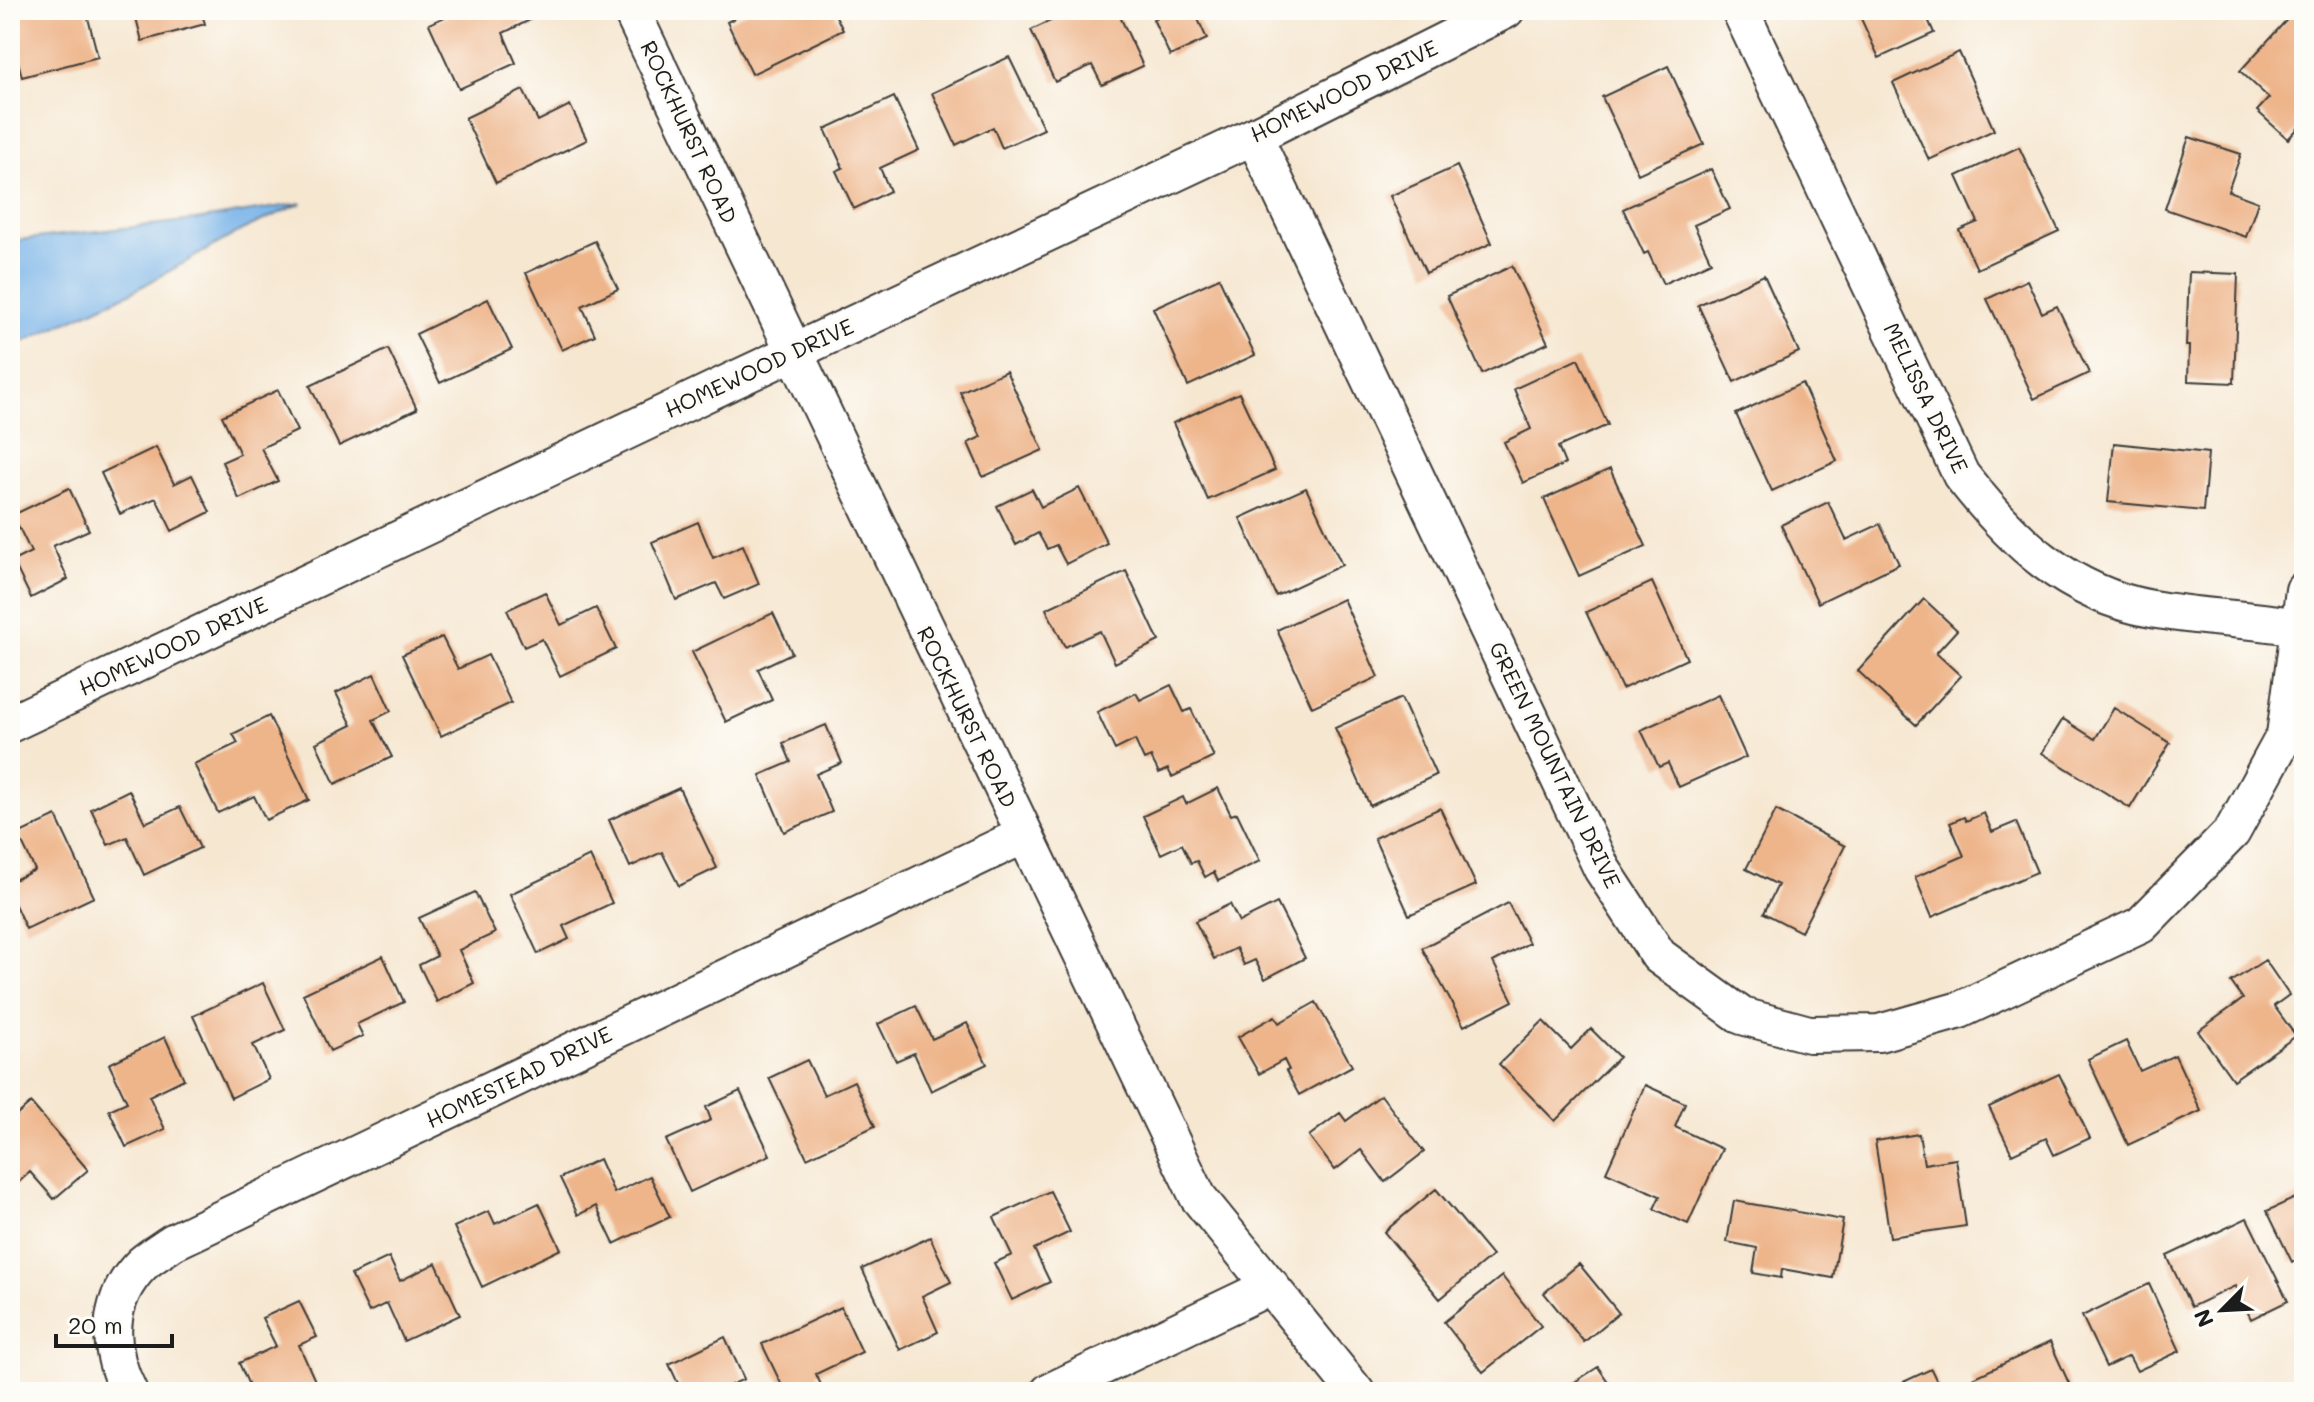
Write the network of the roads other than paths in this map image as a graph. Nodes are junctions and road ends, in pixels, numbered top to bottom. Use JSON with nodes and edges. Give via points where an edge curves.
{"nodes":[{"id":1,"x":631,"y":10,"type":"edge"},
{"id":2,"x":1506,"y":10,"type":"edge"},
{"id":3,"x":1740,"y":10,"type":"edge"},
{"id":4,"x":1254,"y":136,"type":"junction"},
{"id":5,"x":793,"y":352,"type":"junction"},
{"id":6,"x":2304,"y":590,"type":"edge"},
{"id":7,"x":2301,"y":628,"type":"edge"},
{"id":8,"x":10,"y":724,"type":"edge"},
{"id":9,"x":1024,"y":835,"type":"junction"},
{"id":10,"x":1271,"y":1286,"type":"junction"},
{"id":11,"x":129,"y":1392,"type":"edge"},
{"id":12,"x":1049,"y":1392,"type":"edge"},
{"id":13,"x":1356,"y":1392,"type":"edge"}],
"edges":[{"from":1,"to":5,"type":"street","name":"ROCKHURST ROAD"},
{"from":2,"to":4,"type":"street","name":"HOMEWOOD DRIVE"},
{"from":3,"to":7,"type":"street","name":"MELISSA DRIVE","via":[[1961,475],[1986,507],[2057,572],[2100,595],[2150,609]]},
{"from":4,"to":5,"type":"street","name":"HOMEWOOD DRIVE"},
{"from":4,"to":7,"type":"street","name":"GREEN MOUNTAIN DRIVE","via":[[1602,869],[1659,956],[1742,1016],[1809,1034],[1879,1033],[1960,1010],[2141,925],[2232,832],[2285,735]]},
{"from":5,"to":8,"type":"street","name":"HOMEWOOD DRIVE"},
{"from":5,"to":9,"type":"street","name":"ROCKHURST ROAD"},
{"from":6,"to":7,"type":"street","name":"GREEN MOUNTAIN DRIVE"},
{"from":9,"to":10,"type":"street","name":"ROCKHURST ROAD","via":[[1198,1197]]},
{"from":9,"to":11,"type":"street","name":"HOMESTEAD DRIVE","via":[[173,1242],[132,1277],[113,1321],[112,1346]]},
{"from":10,"to":12,"type":"street"},
{"from":10,"to":13,"type":"street","name":"ROCKHURST ROAD"}]}
